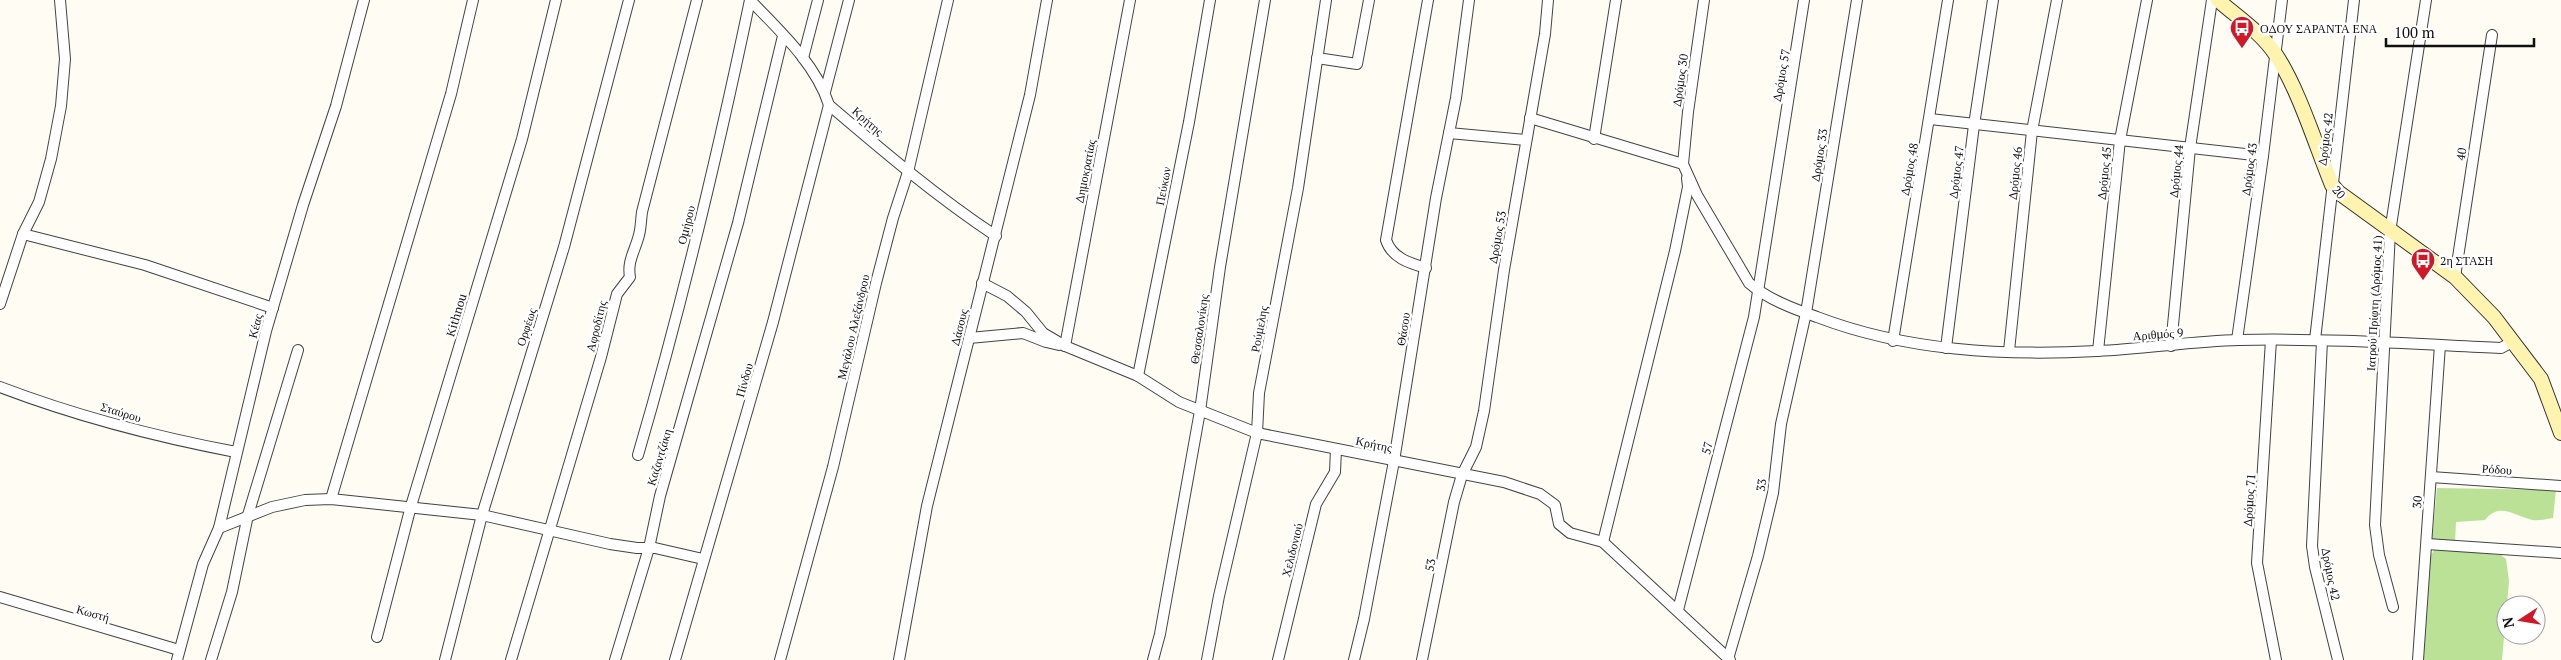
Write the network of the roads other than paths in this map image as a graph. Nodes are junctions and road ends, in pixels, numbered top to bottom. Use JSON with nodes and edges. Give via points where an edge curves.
{"nodes":[{"id":1,"x":60,"y":0,"type":"edge"},
{"id":2,"x":361,"y":0,"type":"edge"},
{"id":3,"x":473,"y":0,"type":"edge"},
{"id":4,"x":556,"y":0,"type":"edge"},
{"id":5,"x":629,"y":0,"type":"edge"},
{"id":6,"x":697,"y":0,"type":"edge"},
{"id":7,"x":750,"y":0,"type":"edge"},
{"id":8,"x":818,"y":0,"type":"edge"},
{"id":9,"x":849,"y":0,"type":"edge"},
{"id":10,"x":948,"y":0,"type":"edge"},
{"id":11,"x":1047,"y":0,"type":"edge"},
{"id":12,"x":1130,"y":0,"type":"edge"},
{"id":13,"x":1210,"y":0,"type":"edge"},
{"id":14,"x":1265,"y":0,"type":"edge"},
{"id":15,"x":1326,"y":0,"type":"edge"},
{"id":16,"x":1369,"y":0,"type":"edge"},
{"id":17,"x":1428,"y":0,"type":"edge"},
{"id":18,"x":1468,"y":0,"type":"edge"},
{"id":19,"x":1548,"y":0,"type":"edge"},
{"id":20,"x":1616,"y":0,"type":"edge"},
{"id":21,"x":1704,"y":0,"type":"edge"},
{"id":22,"x":1804,"y":0,"type":"edge"},
{"id":23,"x":1857,"y":0,"type":"edge"},
{"id":24,"x":1948,"y":0,"type":"edge"},
{"id":25,"x":1994,"y":0,"type":"edge"},
{"id":26,"x":2057,"y":0,"type":"edge"},
{"id":27,"x":2147,"y":0,"type":"edge"},
{"id":28,"x":2212,"y":0,"type":"edge"},
{"id":29,"x":2218,"y":0,"type":"edge"},
{"id":30,"x":2282,"y":0,"type":"edge"},
{"id":31,"x":2354,"y":0,"type":"edge"},
{"id":32,"x":2426,"y":0,"type":"edge"},
{"id":33,"x":2492,"y":35,"type":"dead end"},
{"id":34,"x":783,"y":36,"type":"junction"},
{"id":35,"x":2276,"y":54,"type":"junction"},
{"id":36,"x":803,"y":58,"type":"junction"},
{"id":37,"x":1318,"y":58,"type":"junction"},
{"id":38,"x":825,"y":92,"type":"junction"},
{"id":39,"x":829,"y":105,"type":"junction"},
{"id":40,"x":1530,"y":118,"type":"junction"},
{"id":41,"x":1930,"y":119,"type":"junction"},
{"id":42,"x":1974,"y":125,"type":"junction"},
{"id":43,"x":2032,"y":131,"type":"junction"},
{"id":44,"x":1449,"y":134,"type":"junction"},
{"id":45,"x":1594,"y":139,"type":"junction"},
{"id":46,"x":1526,"y":140,"type":"junction"},
{"id":47,"x":2120,"y":140,"type":"junction"},
{"id":48,"x":2190,"y":148,"type":"junction"},
{"id":49,"x":2263,"y":156,"type":"junction"},
{"id":50,"x":1685,"y":168,"type":"junction"},
{"id":51,"x":908,"y":172,"type":"junction"},
{"id":52,"x":2332,"y":185,"type":"junction"},
{"id":53,"x":2390,"y":232,"type":"junction"},
{"id":54,"x":22,"y":234,"type":"junction"},
{"id":55,"x":996,"y":236,"type":"junction"},
{"id":56,"x":1426,"y":268,"type":"junction"},
{"id":57,"x":2455,"y":277,"type":"junction"},
{"id":58,"x":982,"y":283,"type":"junction"},
{"id":59,"x":1757,"y":291,"type":"junction"},
{"id":60,"x":0,"y":304,"type":"edge"},
{"id":61,"x":273,"y":308,"type":"junction"},
{"id":62,"x":1806,"y":313,"type":"junction"},
{"id":63,"x":969,"y":338,"type":"junction"},
{"id":64,"x":2237,"y":340,"type":"junction"},
{"id":65,"x":2272,"y":340,"type":"junction"},
{"id":66,"x":1893,"y":341,"type":"junction"},
{"id":67,"x":2318,"y":341,"type":"junction"},
{"id":68,"x":2514,"y":341,"type":"junction"},
{"id":69,"x":2383,"y":343,"type":"junction"},
{"id":70,"x":2440,"y":345,"type":"junction"},
{"id":71,"x":1065,"y":346,"type":"junction"},
{"id":72,"x":2171,"y":346,"type":"junction"},
{"id":73,"x":1946,"y":348,"type":"junction"},
{"id":74,"x":298,"y":350,"type":"dead end"},
{"id":75,"x":2009,"y":351,"type":"junction"},
{"id":76,"x":2098,"y":351,"type":"junction"},
{"id":77,"x":1138,"y":376,"type":"junction"},
{"id":78,"x":0,"y":387,"type":"edge"},
{"id":79,"x":1200,"y":411,"type":"junction"},
{"id":80,"x":1257,"y":433,"type":"junction"},
{"id":81,"x":2561,"y":433,"type":"edge"},
{"id":82,"x":1336,"y":449,"type":"junction"},
{"id":83,"x":236,"y":452,"type":"junction"},
{"id":84,"x":638,"y":455,"type":"dead end"},
{"id":85,"x":1394,"y":461,"type":"junction"},
{"id":86,"x":1462,"y":474,"type":"junction"},
{"id":87,"x":2431,"y":476,"type":"junction"},
{"id":88,"x":2561,"y":486,"type":"edge"},
{"id":89,"x":331,"y":498,"type":"junction"},
{"id":90,"x":411,"y":506,"type":"junction"},
{"id":91,"x":248,"y":515,"type":"junction"},
{"id":92,"x":482,"y":515,"type":"junction"},
{"id":93,"x":219,"y":528,"type":"junction"},
{"id":94,"x":551,"y":530,"type":"junction"},
{"id":95,"x":1603,"y":542,"type":"junction"},
{"id":96,"x":2426,"y":544,"type":"junction"},
{"id":97,"x":649,"y":548,"type":"junction"},
{"id":98,"x":2561,"y":553,"type":"edge"},
{"id":99,"x":703,"y":559,"type":"junction"},
{"id":100,"x":0,"y":597,"type":"edge"},
{"id":101,"x":2394,"y":607,"type":"dead end"},
{"id":102,"x":1678,"y":610,"type":"junction"},
{"id":103,"x":377,"y":637,"type":"dead end"},
{"id":104,"x":178,"y":655,"type":"edge"},
{"id":105,"x":1729,"y":659,"type":"edge"},
{"id":106,"x":212,"y":660,"type":"edge"},
{"id":107,"x":445,"y":660,"type":"edge"},
{"id":108,"x":511,"y":660,"type":"edge"},
{"id":109,"x":615,"y":660,"type":"edge"},
{"id":110,"x":674,"y":660,"type":"edge"},
{"id":111,"x":780,"y":660,"type":"edge"},
{"id":112,"x":899,"y":660,"type":"edge"},
{"id":113,"x":1153,"y":660,"type":"edge"},
{"id":114,"x":1207,"y":660,"type":"edge"},
{"id":115,"x":1278,"y":660,"type":"edge"},
{"id":116,"x":1354,"y":660,"type":"edge"},
{"id":117,"x":1422,"y":660,"type":"edge"},
{"id":118,"x":2276,"y":660,"type":"edge"},
{"id":119,"x":2338,"y":660,"type":"edge"},
{"id":120,"x":2418,"y":660,"type":"edge"}],
"edges":[{"from":1,"to":54,"type":"street","via":[[65,59],[61,106],[51,159],[38,202]]},
{"from":2,"to":61,"type":"street","name":"Κέας","via":[[336,106]]},
{"from":3,"to":89,"type":"street","via":[[451,94]]},
{"from":4,"to":90,"type":"street","name":"Κithnou","via":[[519,148]]},
{"from":5,"to":92,"type":"street","name":"Ορφέως","via":[[564,247]]},
{"from":6,"to":94,"type":"street","name":"Αφροδίτης","via":[[642,212],[640,234],[629,263],[630,277],[617,294]]},
{"from":7,"to":34,"type":"street"},
{"from":7,"to":84,"type":"street","name":"Ομήρου","via":[[713,171],[666,359]]},
{"from":8,"to":36,"type":"street"},
{"from":9,"to":38,"type":"street"},
{"from":10,"to":51,"type":"street","name":"Μεγάλου Αλεξάνδρου"},
{"from":11,"to":55,"type":"street","name":"Δάσους","via":[[1030,95]]},
{"from":12,"to":71,"type":"street","name":"Δημοκρατίας"},
{"from":13,"to":77,"type":"street","name":"Πεύκων"},
{"from":14,"to":79,"type":"street","name":"Θεσσαλονίκης","via":[[1220,267]]},
{"from":15,"to":37,"type":"street","name":"Ρούμελης"},
{"from":16,"to":37,"type":"street","via":[[1357,64]]},
{"from":17,"to":56,"type":"street","via":[[1386,240],[1398,257]]},
{"from":18,"to":44,"type":"street","name":"Θάσου"},
{"from":19,"to":40,"type":"street","name":"Δρόμος 53"},
{"from":20,"to":45,"type":"street"},
{"from":21,"to":50,"type":"street","name":"Δρόμος 30","via":[[1688,112]]},
{"from":22,"to":59,"type":"street","name":"Δρόμος 57"},
{"from":23,"to":62,"type":"street","name":"Δρόμος 33"},
{"from":24,"to":41,"type":"street","name":"Δρόμος 48"},
{"from":25,"to":42,"type":"street","name":"Δρόμος 47"},
{"from":26,"to":43,"type":"street","name":"Δρόμος 46"},
{"from":27,"to":47,"type":"street","name":"Δρόμος 45"},
{"from":28,"to":48,"type":"street","name":"Δρόμος 44"},
{"from":29,"to":35,"type":"street","name":"20"},
{"from":30,"to":35,"type":"street","name":"Δρόμος 43"},
{"from":31,"to":52,"type":"street","name":"Δρόμος 42"},
{"from":32,"to":53,"type":"street","name":"Ιατρού Πρίφτη (Δρόμος 41)"},
{"from":33,"to":57,"type":"street","name":"40"},
{"from":34,"to":36,"type":"street"},
{"from":34,"to":97,"type":"street","name":"Καζαντζάκη","via":[[738,223],[660,496]]},
{"from":35,"to":49,"type":"street","name":"Δρόμος 43"},
{"from":35,"to":52,"type":"street","name":"20"},
{"from":36,"to":38,"type":"street"},
{"from":37,"to":80,"type":"street","name":"Ρούμελης","via":[[1298,188],[1259,393]]},
{"from":38,"to":39,"type":"street"},
{"from":39,"to":51,"type":"street","name":"Κρήτης"},
{"from":39,"to":99,"type":"street","name":"Πίνδου","via":[[770,332]]},
{"from":40,"to":45,"type":"street"},
{"from":40,"to":46,"type":"street","name":"Δρόμος 53"},
{"from":41,"to":42,"type":"street"},
{"from":41,"to":66,"type":"street","name":"Δρόμος 48"},
{"from":42,"to":43,"type":"street"},
{"from":42,"to":73,"type":"street","name":"Δρόμος 47"},
{"from":43,"to":47,"type":"street"},
{"from":43,"to":75,"type":"street","name":"Δρόμος 46"},
{"from":44,"to":46,"type":"street"},
{"from":44,"to":56,"type":"street","name":"Θάσου"},
{"from":45,"to":50,"type":"street"},
{"from":46,"to":86,"type":"street","name":"Δρόμος 53","via":[[1484,411],[1476,447]]},
{"from":47,"to":48,"type":"street"},
{"from":47,"to":76,"type":"street","name":"Δρόμος 45"},
{"from":48,"to":49,"type":"street"},
{"from":48,"to":72,"type":"street","name":"Δρόμος 44"},
{"from":49,"to":64,"type":"street","name":"Δρόμος 43"},
{"from":50,"to":59,"type":"street","via":[[1704,208]]},
{"from":50,"to":95,"type":"street","name":"Δρόμος 30","via":[[1688,187],[1675,252]]},
{"from":51,"to":55,"type":"street","name":"Κρήτης"},
{"from":51,"to":111,"type":"street","name":"Μεγάλου Αλεξάνδρου","via":[[893,218],[833,467]]},
{"from":52,"to":53,"type":"street","name":"20","via":[[2347,201]]},
{"from":52,"to":67,"type":"street","name":"Δρόμος 42"},
{"from":53,"to":57,"type":"street","name":"20"},
{"from":53,"to":69,"type":"street","name":"Ιατρού Πρίφτη (Δρόμος 41)"},
{"from":54,"to":60,"type":"street"},
{"from":54,"to":61,"type":"street","via":[[145,265]]},
{"from":55,"to":58,"type":"street","name":"Δάσους"},
{"from":56,"to":85,"type":"street","name":"Θάσου"},
{"from":57,"to":68,"type":"street","name":"20"},
{"from":58,"to":63,"type":"street","name":"Δάσους"},
{"from":58,"to":71,"type":"street","name":"Κρήτης","via":[[1008,296],[1043,333]]},
{"from":59,"to":62,"type":"street","name":"Αριθμός 9"},
{"from":59,"to":102,"type":"street","name":"57","via":[[1754,317]]},
{"from":61,"to":83,"type":"street","name":"Κέας"},
{"from":62,"to":66,"type":"street","name":"Αριθμός 9"},
{"from":62,"to":105,"type":"street","name":"33","via":[[1781,424],[1773,493]]},
{"from":63,"to":71,"type":"street","via":[[1023,333]]},
{"from":63,"to":112,"type":"street","name":"Δάσους","via":[[927,506]]},
{"from":64,"to":65,"type":"street","name":"Αριθμός 9"},
{"from":64,"to":72,"type":"street","name":"Αριθμός 9"},
{"from":65,"to":67,"type":"street","name":"Αριθμός 9"},
{"from":65,"to":118,"type":"street","name":"Δρόμος 71","via":[[2257,563]]},
{"from":66,"to":73,"type":"street","name":"Αριθμός 9"},
{"from":67,"to":69,"type":"street","name":"Αριθμός 9"},
{"from":67,"to":119,"type":"street","name":"Δρόμος 42","via":[[2312,546]]},
{"from":68,"to":70,"type":"street","name":"Αριθμός 9","via":[[2501,348]]},
{"from":68,"to":81,"type":"street","name":"20","via":[[2541,379]]},
{"from":69,"to":70,"type":"street","name":"Αριθμός 9"},
{"from":69,"to":101,"type":"street","name":"Ιατρού Πρίφτη (Δρόμος 41)","via":[[2375,526],[2379,555]]},
{"from":70,"to":87,"type":"street","name":"30"},
{"from":71,"to":77,"type":"street","name":"Κρήτης"},
{"from":72,"to":76,"type":"street","name":"Αριθμός 9"},
{"from":73,"to":75,"type":"street","name":"Αριθμός 9"},
{"from":74,"to":91,"type":"street"},
{"from":75,"to":76,"type":"street","name":"Αριθμός 9"},
{"from":77,"to":79,"type":"street","name":"Κρήτης","via":[[1178,402]]},
{"from":78,"to":83,"type":"street","name":"Σταύρου","via":[[165,438]]},
{"from":79,"to":80,"type":"street","name":"Κρήτης"},
{"from":79,"to":113,"type":"street","name":"Θεσσαλονίκης"},
{"from":80,"to":82,"type":"street","name":"Κρήτης"},
{"from":80,"to":114,"type":"street","name":"Ρούμελης"},
{"from":82,"to":85,"type":"street","name":"Κρήτης"},
{"from":82,"to":115,"type":"street","name":"Χελιδονιού","via":[[1335,472],[1316,504]]},
{"from":83,"to":93,"type":"street","name":"Κέας"},
{"from":85,"to":86,"type":"street","name":"Κρήτης"},
{"from":85,"to":116,"type":"street","name":"Θάσου"},
{"from":86,"to":95,"type":"street","name":"Κρήτης","via":[[1504,482],[1540,494],[1555,505],[1559,524],[1570,533]]},
{"from":86,"to":117,"type":"street","name":"53"},
{"from":87,"to":88,"type":"street","name":"Ρόδου"},
{"from":87,"to":96,"type":"street","name":"30"},
{"from":89,"to":90,"type":"street"},
{"from":89,"to":91,"type":"street","via":[[290,503]]},
{"from":90,"to":92,"type":"street"},
{"from":90,"to":103,"type":"street","name":"Κithnou"},
{"from":91,"to":93,"type":"street"},
{"from":91,"to":106,"type":"street","via":[[232,592]]},
{"from":92,"to":94,"type":"street"},
{"from":92,"to":107,"type":"street","name":"Ορφέως"},
{"from":93,"to":104,"type":"street","name":"Κέας","via":[[203,564]]},
{"from":94,"to":97,"type":"street","via":[[610,544]]},
{"from":94,"to":108,"type":"street","name":"Αφροδίτης"},
{"from":95,"to":102,"type":"street","name":"Κρήτης"},
{"from":96,"to":98,"type":"street"},
{"from":96,"to":120,"type":"street","name":"30"},
{"from":97,"to":99,"type":"street"},
{"from":97,"to":109,"type":"street","name":"Καζαντζάκη"},
{"from":99,"to":110,"type":"street","name":"Πίνδου"},
{"from":100,"to":104,"type":"street","name":"Κωστή"},
{"from":102,"to":105,"type":"street","name":"Κρήτης"}]}
